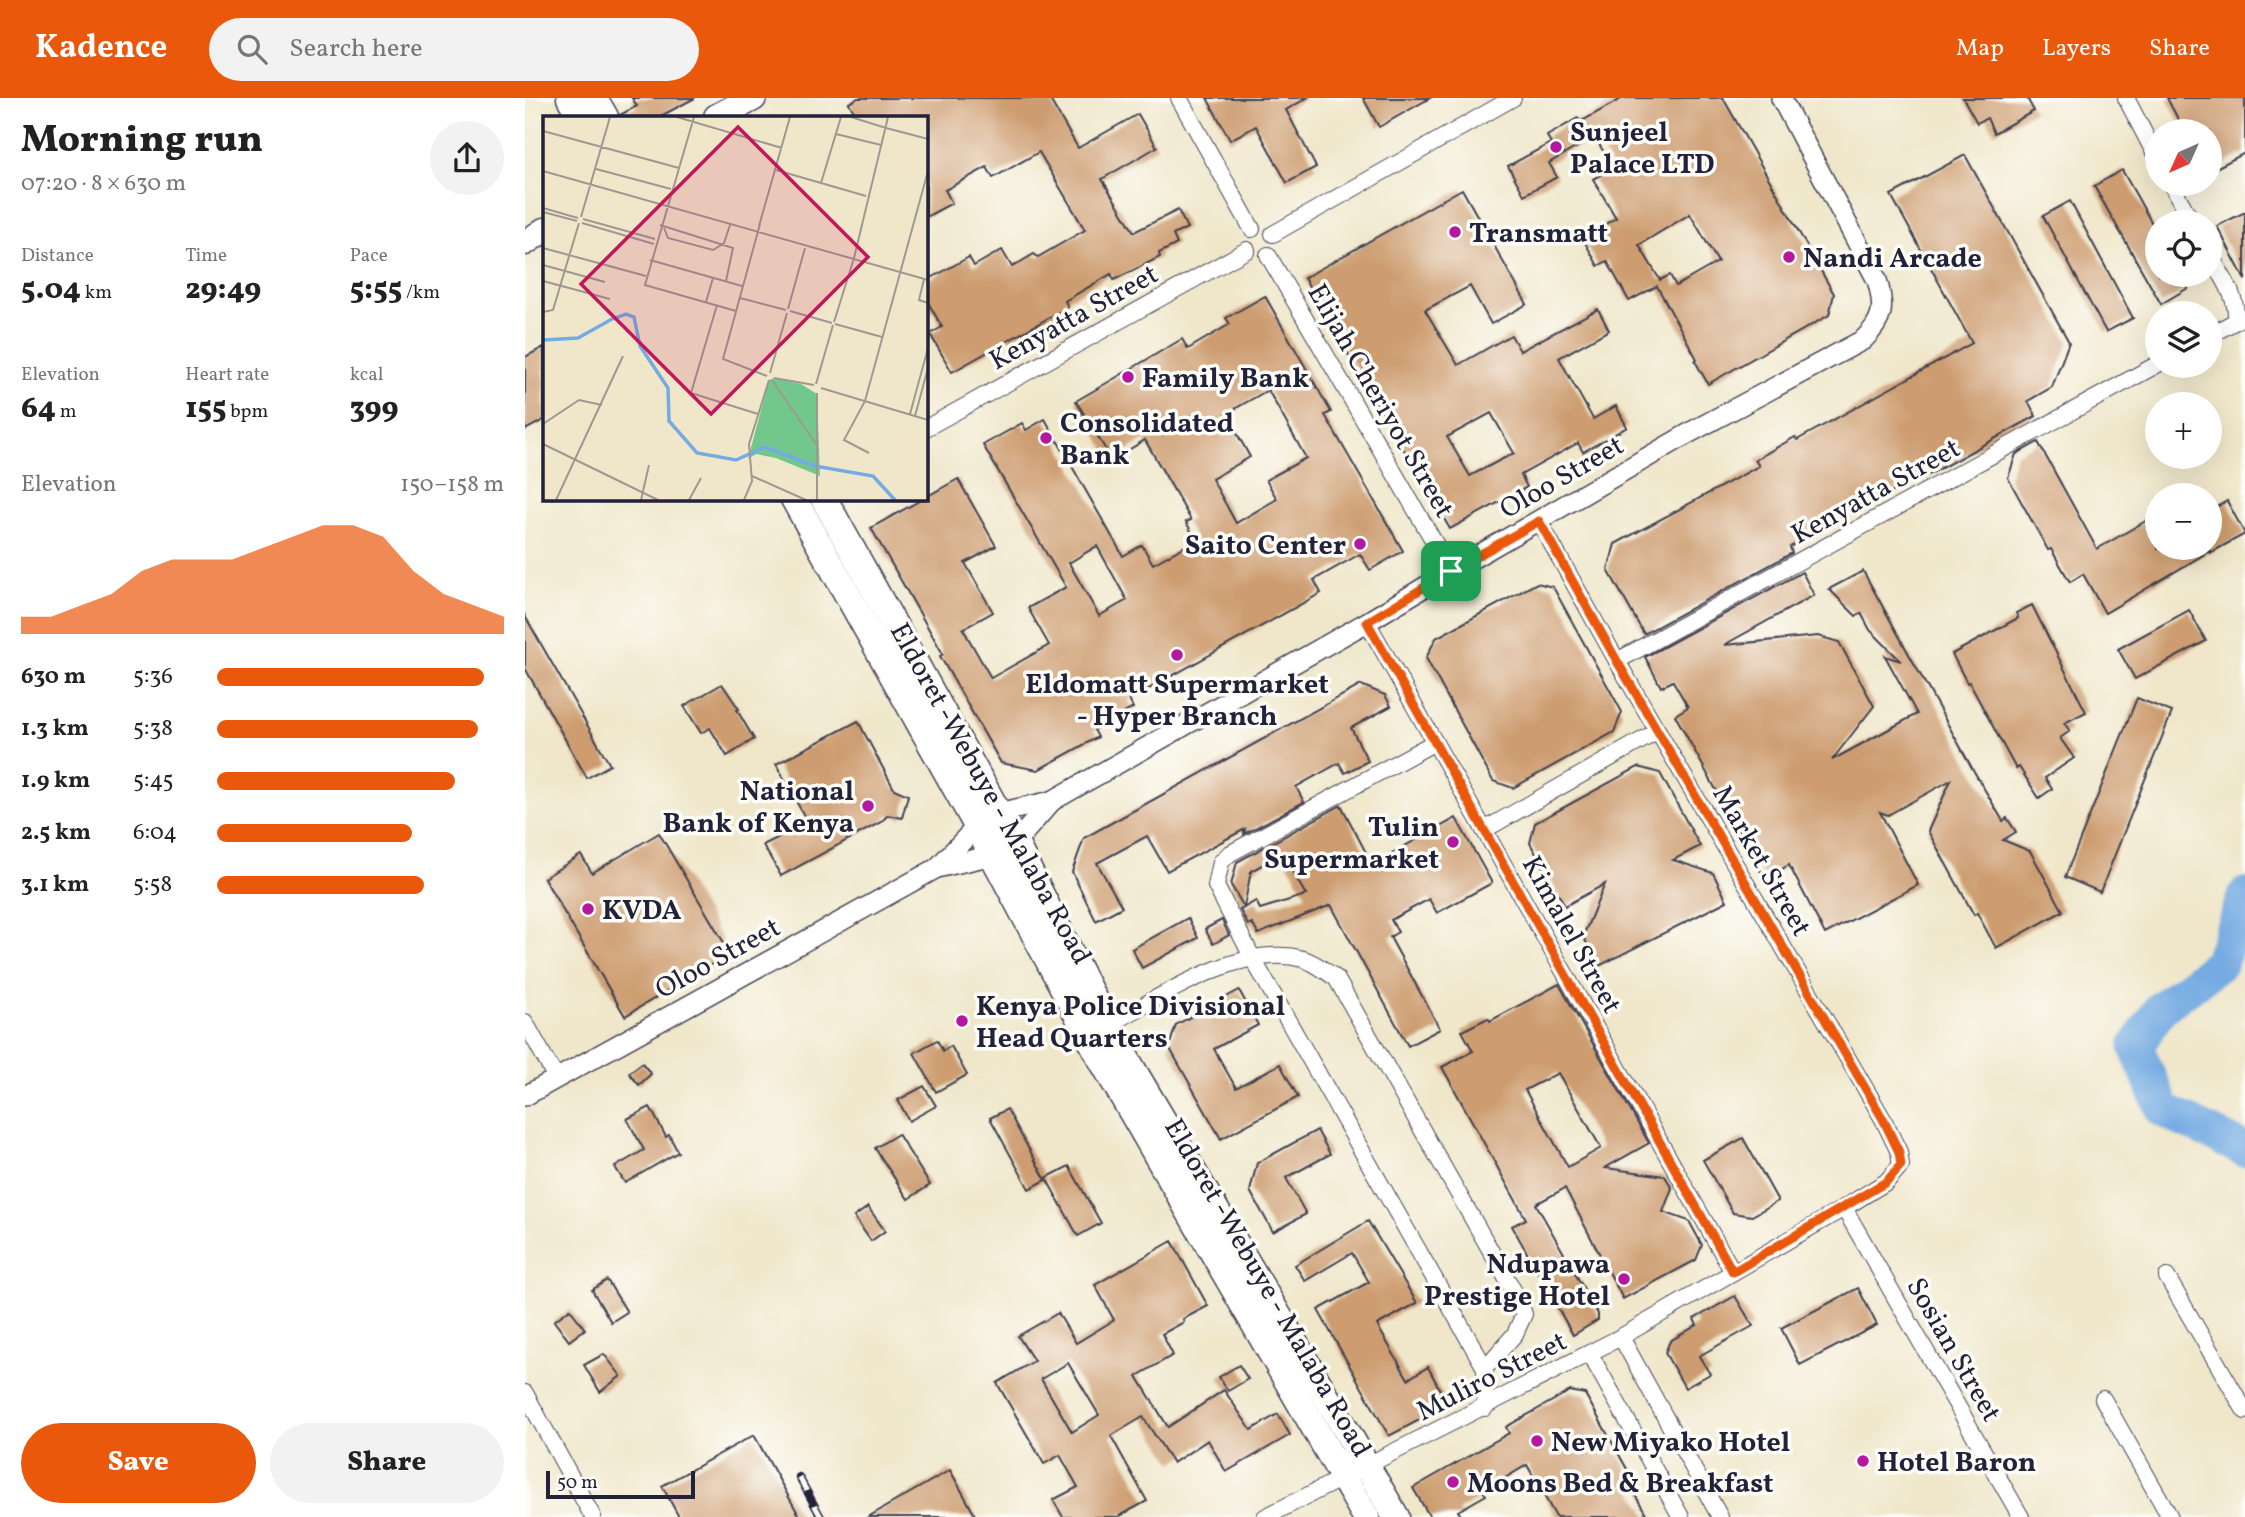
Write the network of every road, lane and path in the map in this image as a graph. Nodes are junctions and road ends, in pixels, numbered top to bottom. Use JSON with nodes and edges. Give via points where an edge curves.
{"nodes":[{"id":1,"x":570,"y":98,"type":"edge"},
{"id":2,"x":594,"y":98,"type":"edge"},
{"id":3,"x":753,"y":98,"type":"edge"},
{"id":4,"x":1179,"y":98,"type":"edge"},
{"id":5,"x":1513,"y":98,"type":"edge"},
{"id":6,"x":1781,"y":98,"type":"edge"},
{"id":7,"x":2126,"y":98,"type":"edge"},
{"id":8,"x":579,"y":116,"type":"edge"},
{"id":9,"x":604,"y":116,"type":"edge"},
{"id":10,"x":719,"y":116,"type":"edge"},
{"id":11,"x":2145,"y":135,"type":"edge"},
{"id":12,"x":1252,"y":229,"type":"junction"},
{"id":13,"x":543,"y":231,"type":"edge"},
{"id":14,"x":1273,"y":234,"type":"junction"},
{"id":15,"x":525,"y":243,"type":"edge"},
{"id":16,"x":1247,"y":250,"type":"junction"},
{"id":17,"x":1268,"y":255,"type":"junction"},
{"id":18,"x":2222,"y":276,"type":"edge"},
{"id":19,"x":2222,"y":329,"type":"edge"},
{"id":20,"x":2145,"y":371,"type":"edge"},
{"id":21,"x":927,"y":427,"type":"edge"},
{"id":22,"x":795,"y":500,"type":"edge"},
{"id":23,"x":825,"y":500,"type":"edge"},
{"id":24,"x":1539,"y":521,"type":"junction"},
{"id":25,"x":1451,"y":571,"type":"junction"},
{"id":26,"x":1367,"y":622,"type":"junction"},
{"id":27,"x":1617,"y":661,"type":"junction"},
{"id":28,"x":1658,"y":731,"type":"junction"},
{"id":29,"x":1435,"y":742,"type":"junction"},
{"id":30,"x":1052,"y":801,"type":"junction"},
{"id":31,"x":988,"y":819,"type":"junction"},
{"id":32,"x":1484,"y":830,"type":"junction"},
{"id":33,"x":1004,"y":849,"type":"junction"},
{"id":34,"x":937,"y":868,"type":"junction"},
{"id":35,"x":1253,"y":959,"type":"junction"},
{"id":36,"x":525,"y":1022,"type":"edge"},
{"id":37,"x":1107,"y":1026,"type":"junction"},
{"id":38,"x":556,"y":1078,"type":"junction"},
{"id":39,"x":525,"y":1096,"type":"edge"},
{"id":40,"x":1844,"y":1208,"type":"junction"},
{"id":41,"x":1733,"y":1272,"type":"junction"},
{"id":42,"x":2167,"y":1278,"type":"dead end"},
{"id":43,"x":1621,"y":1337,"type":"junction"},
{"id":44,"x":1590,"y":1354,"type":"junction"},
{"id":45,"x":1485,"y":1368,"type":"junction"},
{"id":46,"x":525,"y":1393,"type":"edge"},
{"id":47,"x":2103,"y":1399,"type":"dead end"},
{"id":48,"x":1485,"y":1408,"type":"junction"},
{"id":49,"x":2245,"y":1411,"type":"edge"},
{"id":50,"x":1367,"y":1466,"type":"junction"},
{"id":51,"x":1342,"y":1477,"type":"junction"},
{"id":52,"x":593,"y":1517,"type":"edge"},
{"id":53,"x":1265,"y":1517,"type":"edge"},
{"id":54,"x":1366,"y":1517,"type":"edge"},
{"id":55,"x":1396,"y":1517,"type":"edge"},
{"id":56,"x":1681,"y":1517,"type":"edge"},
{"id":57,"x":1720,"y":1517,"type":"edge"},
{"id":58,"x":2021,"y":1517,"type":"edge"},
{"id":59,"x":2170,"y":1517,"type":"edge"}],
"edges":[{"from":1,"to":8,"type":"highway"},
{"from":2,"to":9,"type":"highway"},
{"from":3,"to":10,"type":"highway"},
{"from":4,"to":12,"type":"street"},
{"from":5,"to":14,"type":"street"},
{"from":6,"to":24,"type":"street","name":"Oloo Street","via":[[1878,280],[1882,314],[1873,330],[1863,340]]},
{"from":7,"to":11,"type":"street"},
{"from":12,"to":14,"type":"street","via":[[1266,228]]},
{"from":12,"to":16,"type":"street","via":[[1246,236]]},
{"from":13,"to":15,"type":"main road"},
{"from":14,"to":17,"type":"street","via":[[1274,248]]},
{"from":16,"to":17,"type":"street","via":[[1259,258]]},
{"from":16,"to":21,"type":"street","name":"Kenyatta Street"},
{"from":17,"to":25,"type":"street","name":"Elijah Cheriyot Street"},
{"from":18,"to":19,"type":"street","via":[[2237,310],[2236,321]]},
{"from":20,"to":27,"type":"street","name":"Kenyatta Street"},
{"from":22,"to":31,"type":"highway","name":"Eldoret -Webuye - Malaba Road"},
{"from":23,"to":31,"type":"highway"},
{"from":24,"to":25,"type":"street","name":"Oloo Street"},
{"from":24,"to":27,"type":"street","name":"Market Street"},
{"from":25,"to":26,"type":"street","name":"Oloo Street"},
{"from":26,"to":29,"type":"street","name":"Kimalel Street"},
{"from":26,"to":30,"type":"street","name":"Oloo Street"},
{"from":27,"to":28,"type":"street","name":"Market Street"},
{"from":28,"to":32,"type":"street"},
{"from":28,"to":40,"type":"street","name":"Market Street","via":[[1899,1152],[1901,1165],[1886,1182]]},
{"from":29,"to":32,"type":"street","name":"Kimalel Street"},
{"from":29,"to":35,"type":"street","via":[[1221,862],[1216,886]]},
{"from":30,"to":31,"type":"street","name":"Oloo Street"},
{"from":30,"to":33,"type":"street","name":"Oloo Street"},
{"from":31,"to":33,"type":"highway"},
{"from":31,"to":34,"type":"street","name":"Oloo Street"},
{"from":32,"to":41,"type":"street","name":"Kimalel Street"},
{"from":33,"to":34,"type":"street","name":"Oloo Street"},
{"from":33,"to":37,"type":"highway","name":"Eldoret -Webuye - Malaba Road"},
{"from":33,"to":51,"type":"highway","name":"Eldoret -Webuye - Malaba Road","via":[[1100,1056]]},
{"from":34,"to":38,"type":"street","name":"Oloo Street"},
{"from":35,"to":37,"type":"street","via":[[1196,979]]},
{"from":35,"to":45,"type":"street"},
{"from":35,"to":45,"type":"street","via":[[1272,955],[1306,960],[1336,978],[1517,1297],[1524,1314],[1515,1334]]},
{"from":36,"to":38,"type":"street"},
{"from":37,"to":50,"type":"highway","name":"Eldoret -Webuye - Malaba Road"},
{"from":38,"to":39,"type":"street","name":"Oloo Street"},
{"from":40,"to":41,"type":"street","name":"Muliro Street"},
{"from":40,"to":58,"type":"street","name":"Sosian Street"},
{"from":41,"to":43,"type":"street","name":"Muliro Street"},
{"from":42,"to":49,"type":"street"},
{"from":43,"to":44,"type":"street","name":"Muliro Street"},
{"from":43,"to":57,"type":"street"},
{"from":44,"to":48,"type":"street","name":"Muliro Street"},
{"from":44,"to":56,"type":"street"},
{"from":45,"to":48,"type":"street"},
{"from":46,"to":52,"type":"street"},
{"from":47,"to":59,"type":"street"},
{"from":48,"to":50,"type":"street","name":"Muliro Street"},
{"from":50,"to":51,"type":"street","name":"Muliro Street"},
{"from":50,"to":55,"type":"highway","name":"Eldoret -Webuye - Malaba Road"},
{"from":51,"to":53,"type":"street","name":"Muliro Street"},
{"from":51,"to":54,"type":"highway","name":"Eldoret -Webuye - Malaba Road"}]}
